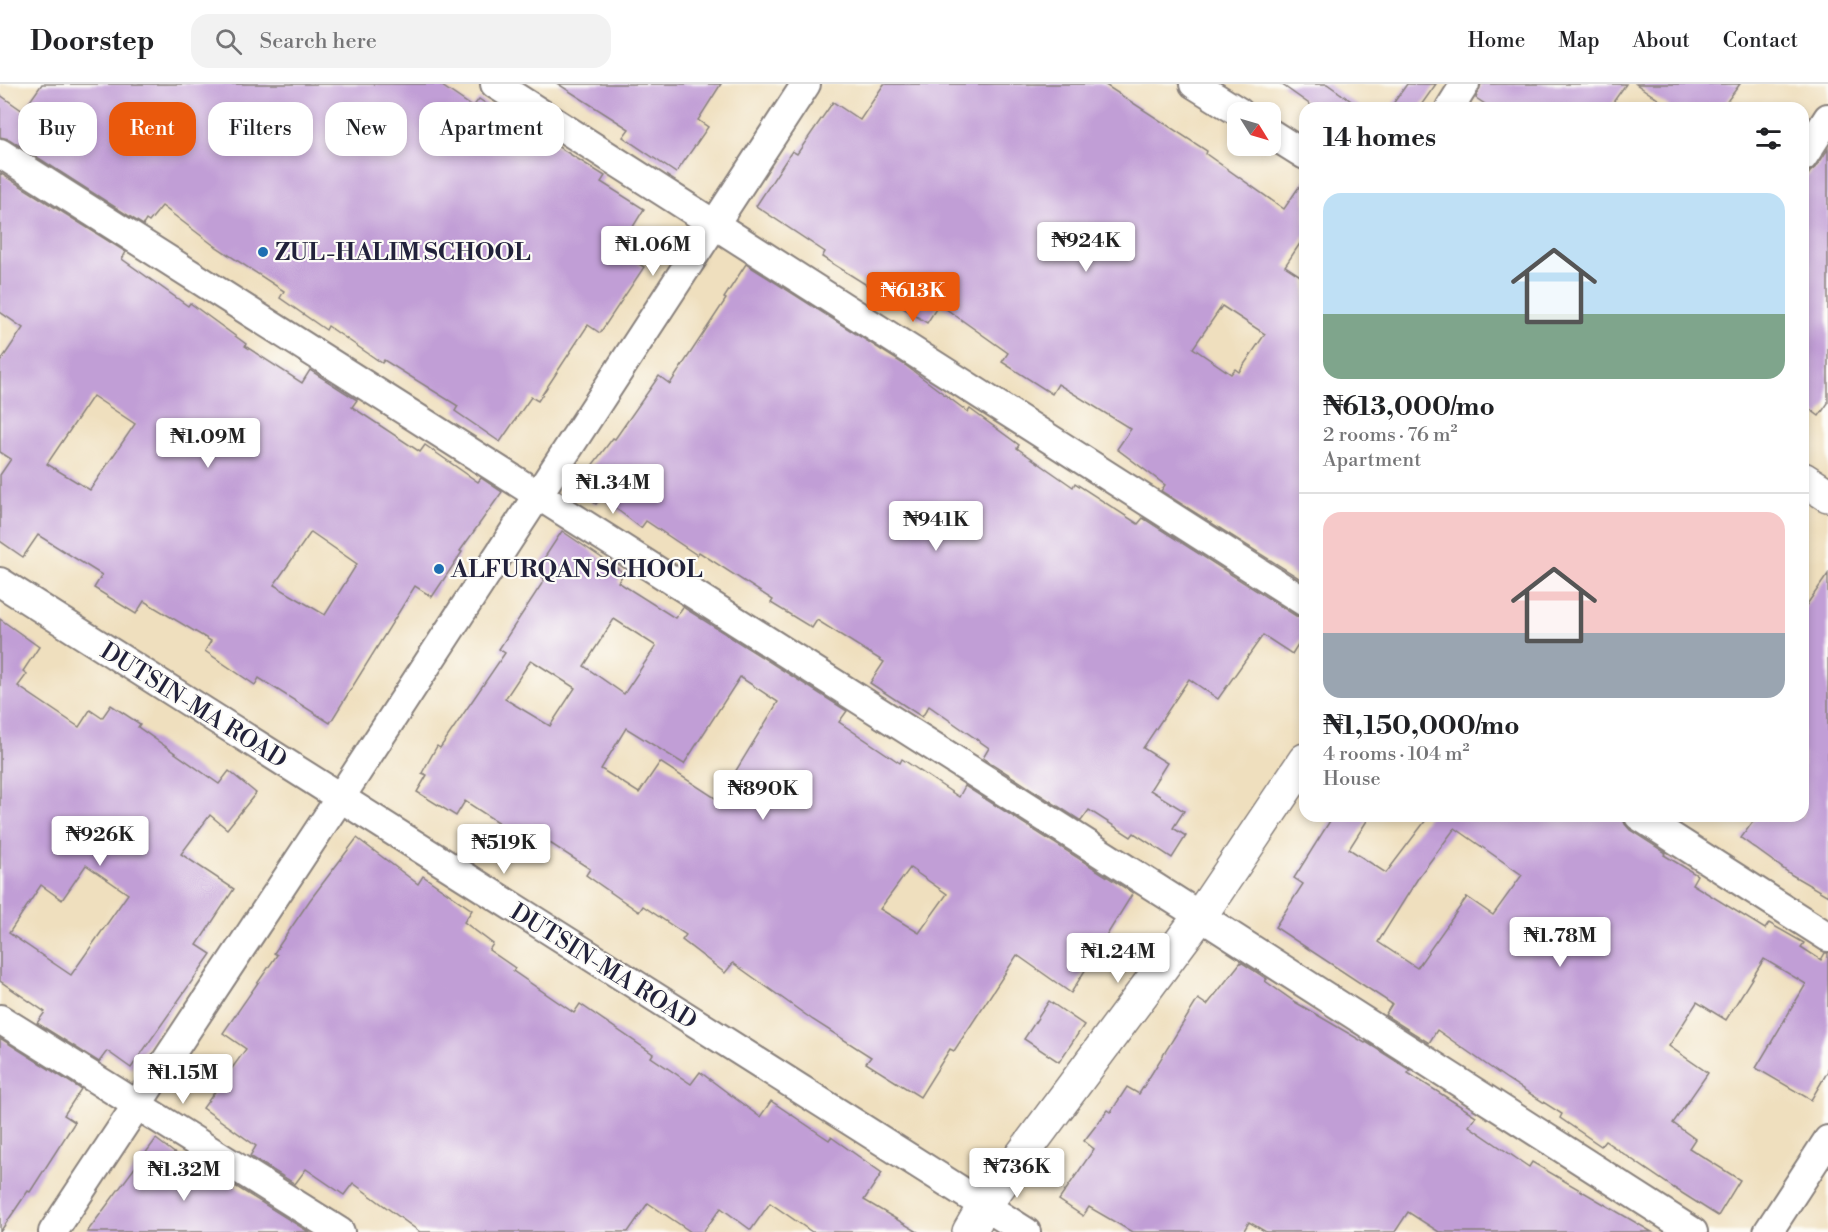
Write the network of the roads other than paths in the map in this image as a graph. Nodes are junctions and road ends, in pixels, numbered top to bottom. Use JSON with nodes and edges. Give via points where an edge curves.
{"nodes":[{"id":1,"x":495,"y":84,"type":"edge"},
{"id":2,"x":806,"y":84,"type":"edge"},
{"id":3,"x":1194,"y":84,"type":"edge"},
{"id":4,"x":1465,"y":84,"type":"edge"},
{"id":5,"x":1454,"y":102,"type":"edge"},
{"id":6,"x":1227,"y":105,"type":"edge"},
{"id":7,"x":1828,"y":118,"type":"edge"},
{"id":8,"x":1281,"y":140,"type":"edge"},
{"id":9,"x":1809,"y":148,"type":"edge"},
{"id":10,"x":1299,"y":150,"type":"edge"},
{"id":11,"x":0,"y":153,"type":"edge"},
{"id":12,"x":716,"y":225,"type":"junction"},
{"id":13,"x":1809,"y":483,"type":"edge"},
{"id":14,"x":537,"y":494,"type":"junction"},
{"id":15,"x":1828,"y":495,"type":"edge"},
{"id":16,"x":0,"y":582,"type":"edge"},
{"id":17,"x":1299,"y":598,"type":"edge"},
{"id":18,"x":1299,"y":769,"type":"edge"},
{"id":19,"x":340,"y":798,"type":"junction"},
{"id":20,"x":1648,"y":822,"type":"edge"},
{"id":21,"x":1200,"y":916,"type":"junction"},
{"id":22,"x":1828,"y":937,"type":"edge"},
{"id":23,"x":0,"y":1018,"type":"edge"},
{"id":24,"x":138,"y":1104,"type":"junction"},
{"id":25,"x":1828,"y":1140,"type":"edge"},
{"id":26,"x":977,"y":1219,"type":"edge"},
{"id":27,"x":53,"y":1232,"type":"edge"},
{"id":28,"x":340,"y":1232,"type":"edge"},
{"id":29,"x":1026,"y":1232,"type":"edge"},
{"id":30,"x":1693,"y":1232,"type":"edge"},
{"id":31,"x":1768,"y":1232,"type":"edge"}],
"edges":[{"from":1,"to":12,"type":"street"},
{"from":2,"to":12,"type":"street"},
{"from":3,"to":6,"type":"street"},
{"from":4,"to":5,"type":"street"},
{"from":7,"to":9,"type":"street"},
{"from":8,"to":10,"type":"street"},
{"from":11,"to":14,"type":"street"},
{"from":12,"to":14,"type":"street"},
{"from":12,"to":17,"type":"street"},
{"from":13,"to":15,"type":"street"},
{"from":14,"to":19,"type":"street"},
{"from":14,"to":21,"type":"street"},
{"from":16,"to":19,"type":"street","name":"DUTSIN-MA ROAD"},
{"from":18,"to":21,"type":"street"},
{"from":19,"to":24,"type":"street"},
{"from":19,"to":26,"type":"street","name":"DUTSIN-MA ROAD"},
{"from":20,"to":22,"type":"street"},
{"from":21,"to":26,"type":"street"},
{"from":21,"to":30,"type":"street"},
{"from":23,"to":24,"type":"street"},
{"from":24,"to":27,"type":"street"},
{"from":24,"to":28,"type":"street"},
{"from":25,"to":31,"type":"street"},
{"from":26,"to":29,"type":"street","name":"DUTSIN-MA ROAD"}]}
